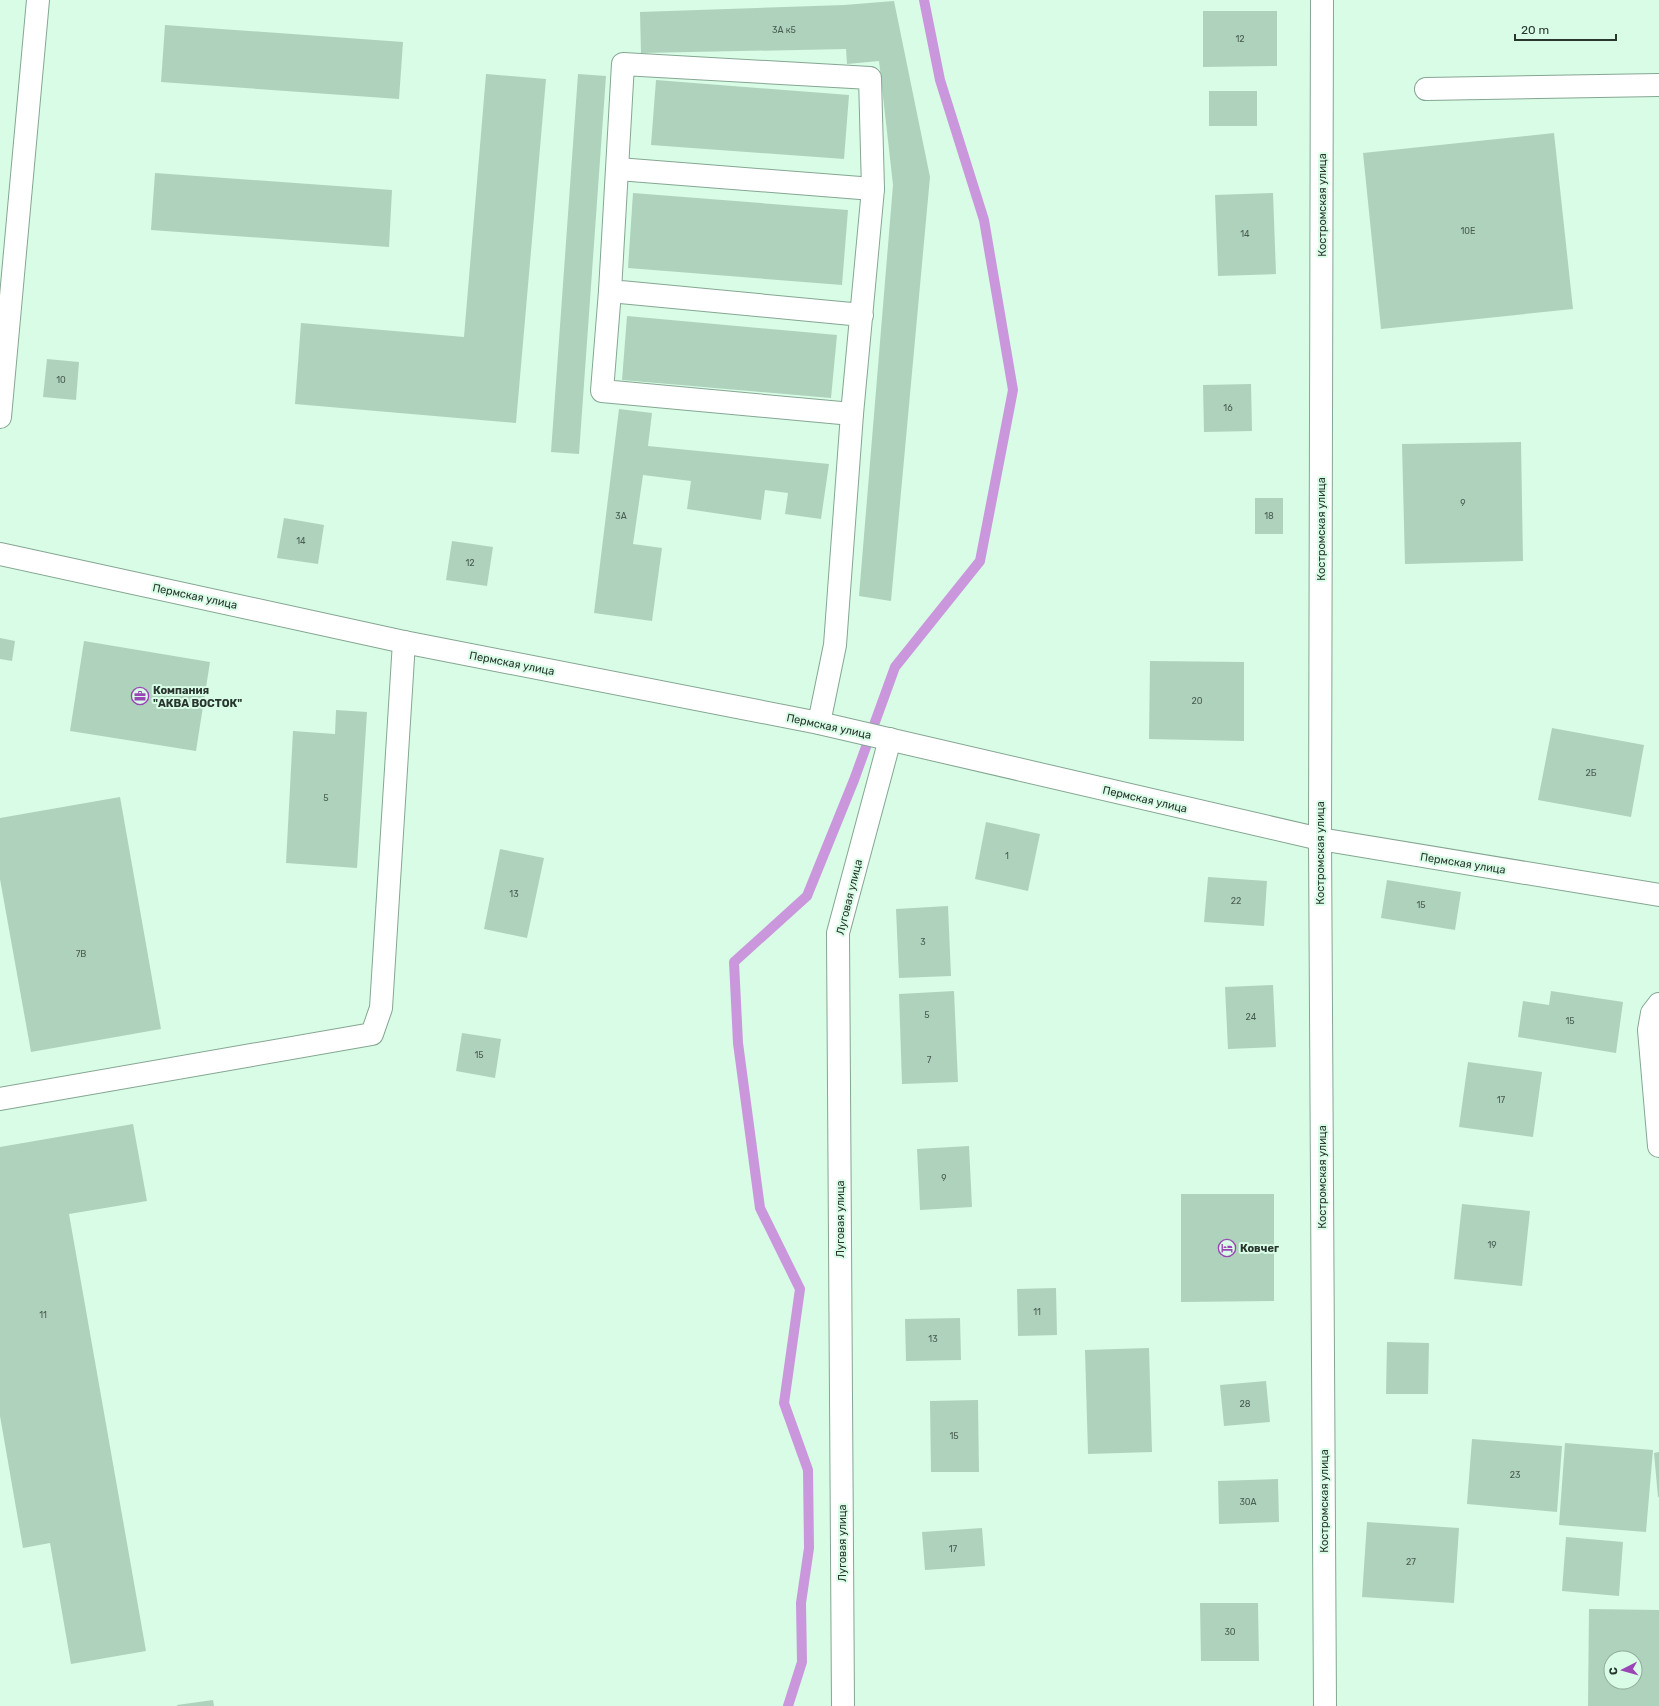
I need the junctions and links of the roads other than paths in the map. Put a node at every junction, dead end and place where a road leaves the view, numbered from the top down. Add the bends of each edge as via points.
1 (38, 0) edge
2 (1322, 0) edge
3 (1659, 84) edge
4 (1426, 89) dead end
5 (618, 169) junction
6 (873, 190) junction
7 (610, 291) junction
8 (862, 315) junction
9 (852, 414) junction
10 (0, 416) edge
11 (0, 554) edge
12 (404, 642) junction
13 (819, 723) junction
14 (890, 739) junction
15 (1320, 839) junction
16 (1659, 895) edge
17 (1659, 1004) edge
18 (0, 1098) edge
19 (1659, 1146) edge
20 (843, 1706) edge
21 (1325, 1706) edge

1 - 10 street
2 - 15 street, Костромская улица
3 - 4 street
5 - 6 street
5 - 6 street via 623,64 870,78
5 - 7 street
6 - 8 street
7 - 8 street
7 - 9 street via 602,391
8 - 9 street
9 - 13 street via 836,645
11 - 12 street, Пермская улица
12 - 13 street, Пермская улица
12 - 18 street via 381,1008 372,1034
13 - 14 street, Пермская улица
14 - 15 street, Пермская улица
14 - 20 street, Луговая улица via 838,933
15 - 16 street, Пермская улица
15 - 21 street, Костромская улица
17 - 19 street via 1652,1013 1649,1030

